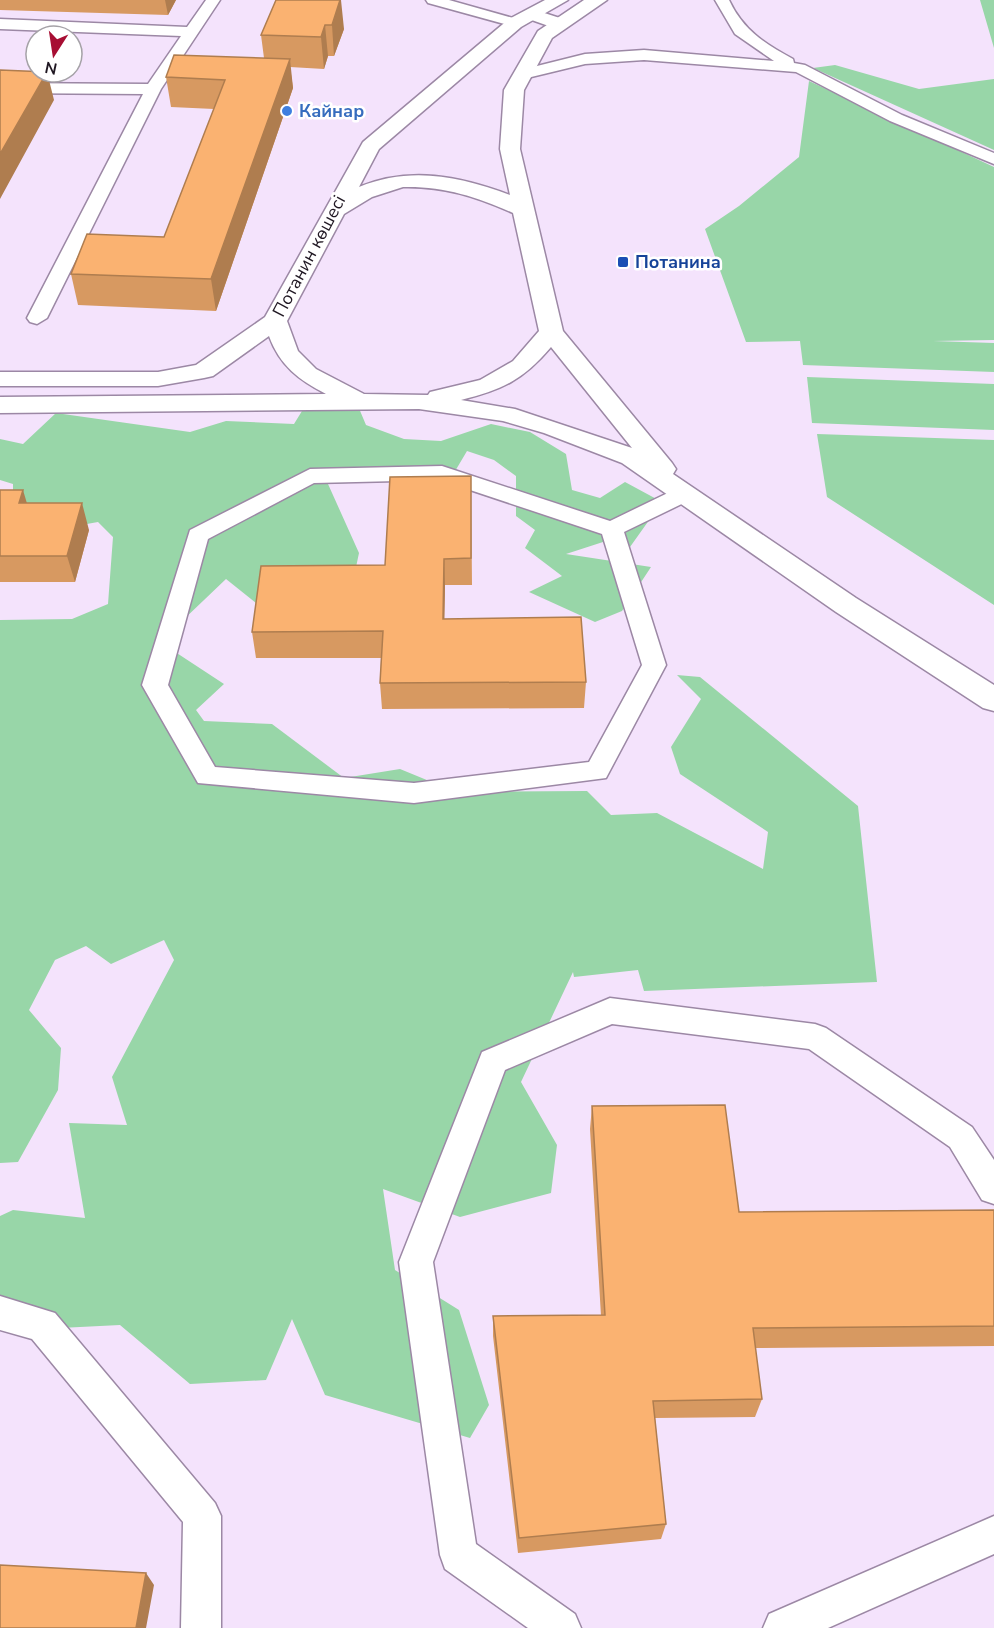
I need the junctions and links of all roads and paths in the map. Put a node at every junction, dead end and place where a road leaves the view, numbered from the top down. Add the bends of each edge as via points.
1 (213, 0) edge
2 (433, 0) edge
3 (559, 0) edge
4 (598, 0) edge
5 (722, 0) edge
6 (524, 19) junction
7 (0, 24) edge
8 (560, 24) junction
9 (189, 32) junction
10 (799, 68) junction
11 (524, 74) junction
12 (0, 88) edge
13 (153, 89) junction
14 (994, 159) edge
15 (522, 209) junction
16 (333, 212) junction
17 (37, 318) dead end
18 (275, 321) junction
19 (550, 332) junction
20 (0, 380) edge
21 (358, 401) junction
22 (419, 402) junction
23 (0, 405) edge
24 (684, 494) junction
25 (612, 529) junction
26 (994, 700) edge
27 (994, 1190) edge
28 (0, 1313) edge
29 (994, 1535) edge
30 (201, 1628) edge
31 (561, 1628) edge
32 (783, 1628) edge

1 - 9 lane
2 - 6 lane
3 - 6 main road, Потанин көшесі
4 - 8 main road
5 - 10 lane via 740,32
6 - 8 main road
6 - 16 main road, Потанин көшесі via 370,146
7 - 9 lane
8 - 11 main road via 545,35
9 - 13 lane
10 - 11 lane via 644,55 585,60
10 - 14 lane via 896,117
11 - 15 main road via 514,90 510,149
12 - 13 lane
13 - 17 lane
15 - 16 main road via 464,185 402,182 366,191
15 - 19 main road
16 - 18 main road, Потанин көшесі
18 - 20 main road, Потанин көшесі via 204,371 158,379
18 - 21 main road via 286,353 307,374
19 - 22 main road via 522,366 488,386
19 - 24 main road
21 - 22 main road
21 - 23 main road
22 - 24 main road via 506,414 554,428 631,457
24 - 25 lane
24 - 26 main road
25 - 25 lane via 442,473 310,476 198,535 155,685 207,776 414,793 597,771 654,665
27 - 31 lane via 961,1137 815,1036 610,1011 493,1061 416,1262 459,1555
28 - 30 lane via 43,1325 202,1516
29 - 32 lane

